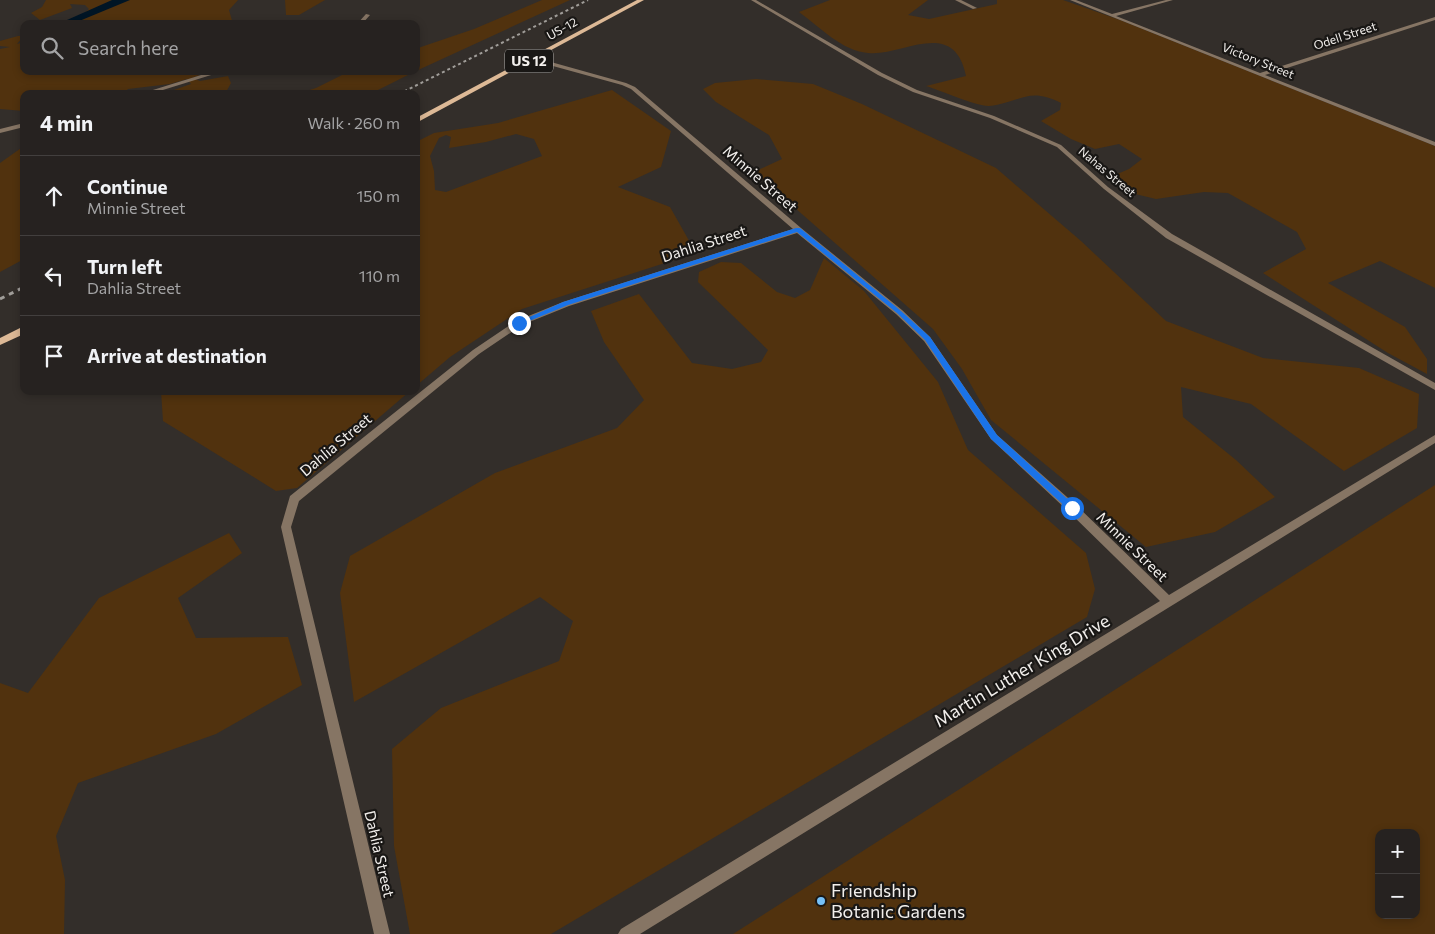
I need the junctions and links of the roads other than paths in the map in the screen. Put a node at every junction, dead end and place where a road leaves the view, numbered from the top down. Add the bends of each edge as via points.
1 (641, 0) edge
2 (753, 0) edge
3 (957, 0) edge
4 (1072, 0) edge
5 (1171, 0) edge
6 (975, 8) dead end
7 (368, 15) dead end
8 (1114, 15) junction
9 (1435, 18) edge
10 (363, 20) edge
11 (533, 59) junction
12 (1261, 74) junction
13 (207, 75) edge
14 (157, 90) edge
15 (420, 119) edge
16 (20, 126) edge
17 (0, 131) edge
18 (1435, 144) edge
19 (798, 230) junction
20 (20, 331) edge
21 (0, 342) edge
22 (1435, 386) edge
23 (1435, 438) edge
24 (1168, 602) junction
25 (382, 934) edge
26 (626, 934) edge

1 - 11 main road, US-12 / US 12
2 - 22 street, Nahas Street via 915,91 992,117 1059,146 1106,188 1169,236
3 - 6 street
4 - 8 street, Victory Street
5 - 8 street
7 - 10 street
8 - 12 street, Victory Street
9 - 12 street, Odell Street
11 - 15 main road, US-12 / US 12
11 - 19 street, Minnie Street via 633,88
12 - 18 street, Victory Street
13 - 14 street
16 - 17 street
19 - 24 street, Minnie Street via 899,312 927,339 994,437
19 - 25 street, Dahlia Street via 566,304 519,323 476,352 294,499 286,527
20 - 21 main road
23 - 24 street, Martin Luther King Drive
24 - 26 street, Martin Luther King Drive

